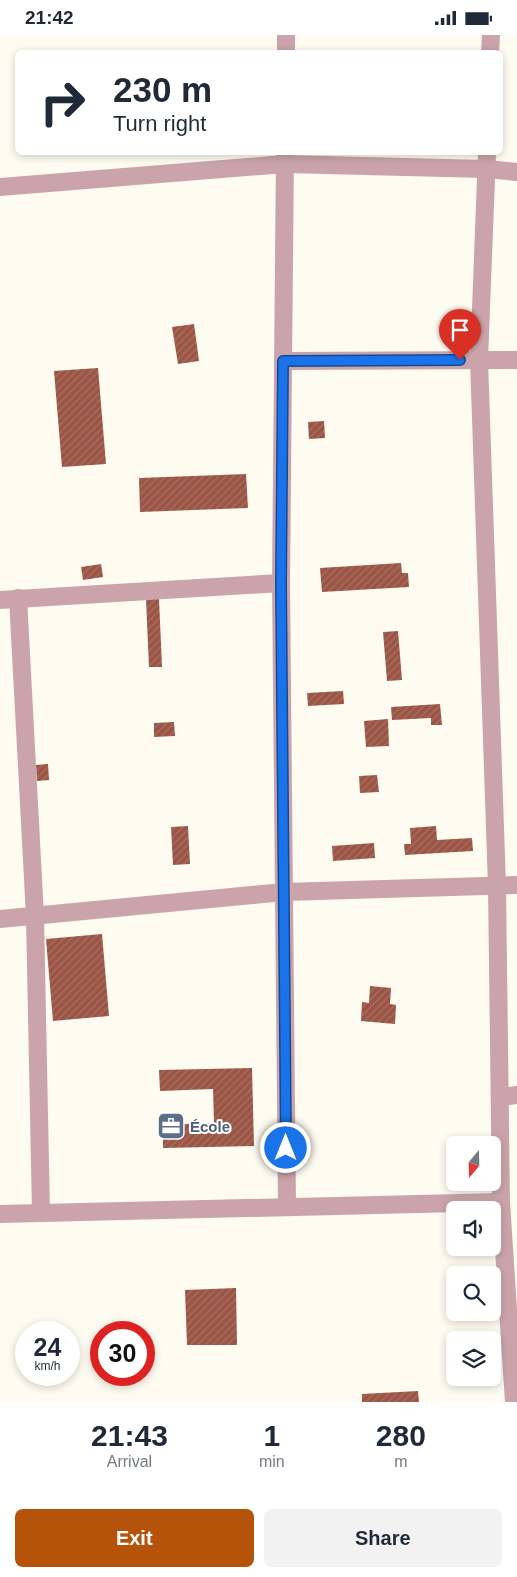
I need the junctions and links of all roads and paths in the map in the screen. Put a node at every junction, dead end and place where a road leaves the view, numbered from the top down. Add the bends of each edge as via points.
1 (286, 35) edge
2 (491, 35) edge
3 (286, 50) edge
4 (490, 50) edge
5 (285, 158) edge
6 (487, 161) edge
7 (517, 172) edge
8 (0, 187) edge
9 (479, 360) junction
10 (517, 360) edge
11 (283, 361) junction
12 (281, 583) junction
13 (0, 599) edge
14 (18, 599) junction
15 (517, 885) edge
16 (497, 886) junction
17 (284, 892) junction
18 (35, 916) junction
19 (0, 919) edge
20 (509, 1096) edge
21 (501, 1202) joint
22 (446, 1203) edge
23 (287, 1207) junction
24 (41, 1213) junction
25 (0, 1214) edge
26 (514, 1402) edge

1 - 3 street
2 - 4 street
5 - 6 street
5 - 8 street
5 - 11 street
6 - 7 street
6 - 9 street
9 - 10 street
9 - 11 street
9 - 16 street
11 - 12 street
12 - 14 street
12 - 17 street
13 - 14 street
14 - 18 street
15 - 16 street
16 - 17 street
16 - 20 street
17 - 18 street
17 - 23 street
18 - 19 street
18 - 24 street
20 - 21 street
21 - 26 street
22 - 23 street
23 - 24 street
24 - 25 street

